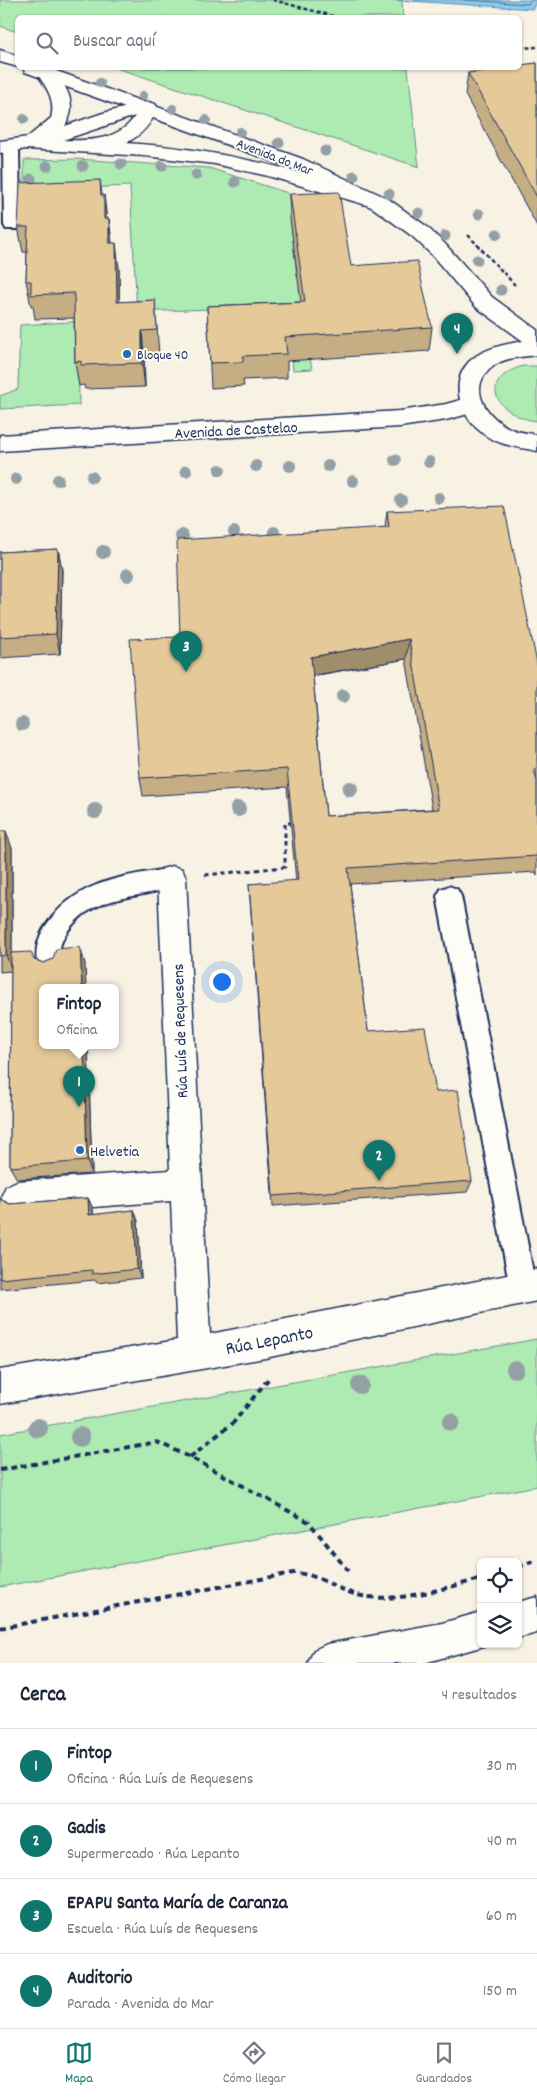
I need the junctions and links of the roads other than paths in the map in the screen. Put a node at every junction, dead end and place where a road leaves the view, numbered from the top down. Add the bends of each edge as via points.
1 (0, 56) edge
2 (15, 61) edge
3 (39, 70) edge
4 (148, 108) junction
5 (13, 146) edge
6 (89, 147) junction
7 (380, 203) junction
8 (12, 225) dead end
9 (484, 302) junction
10 (537, 340) edge
11 (537, 347) edge
12 (484, 360) junction
13 (471, 404) junction
14 (527, 441) edge
15 (0, 443) edge
16 (537, 464) edge
17 (172, 878) joint
18 (449, 896) dead end
19 (49, 967) edge
20 (186, 1184) junction
21 (17, 1197) dead end
22 (530, 1287) edge
23 (194, 1353) junction
24 (0, 1388) edge
25 (537, 1615) edge
26 (522, 1619) edge
27 (477, 1631) edge
28 (327, 1663) edge

1 - 2 main road
3 - 4 main road, Avenida do Mar
3 - 5 main road via 57,86 63,100 63,114 56,127
4 - 5 main road via 113,114 71,132
4 - 6 main road via 142,123 130,134
4 - 7 main road, Avenida do Mar via 296,163
5 - 6 main road
5 - 8 lane
6 - 7 main road via 156,150 214,158 265,168
7 - 9 main road, Avenida do Mar via 438,249
9 - 10 main road, Avenida do Mar
9 - 12 main road via 490,336
11 - 12 main road via 518,347
12 - 13 main road via 469,381
13 - 14 main road via 488,426
13 - 15 main road, Avenida de Castelao via 400,420
14 - 16 main road
17 - 19 lane via 112,889 85,900 63,920 48,940
17 - 20 main road, Rúa Luís de Requesens
18 - 22 lane
20 - 21 main road
20 - 23 main road, Rúa Luís de Requesens
22 - 23 main road, Rúa Lepanto
23 - 24 main road, Rúa Lepanto
25 - 26 main road
27 - 28 main road

